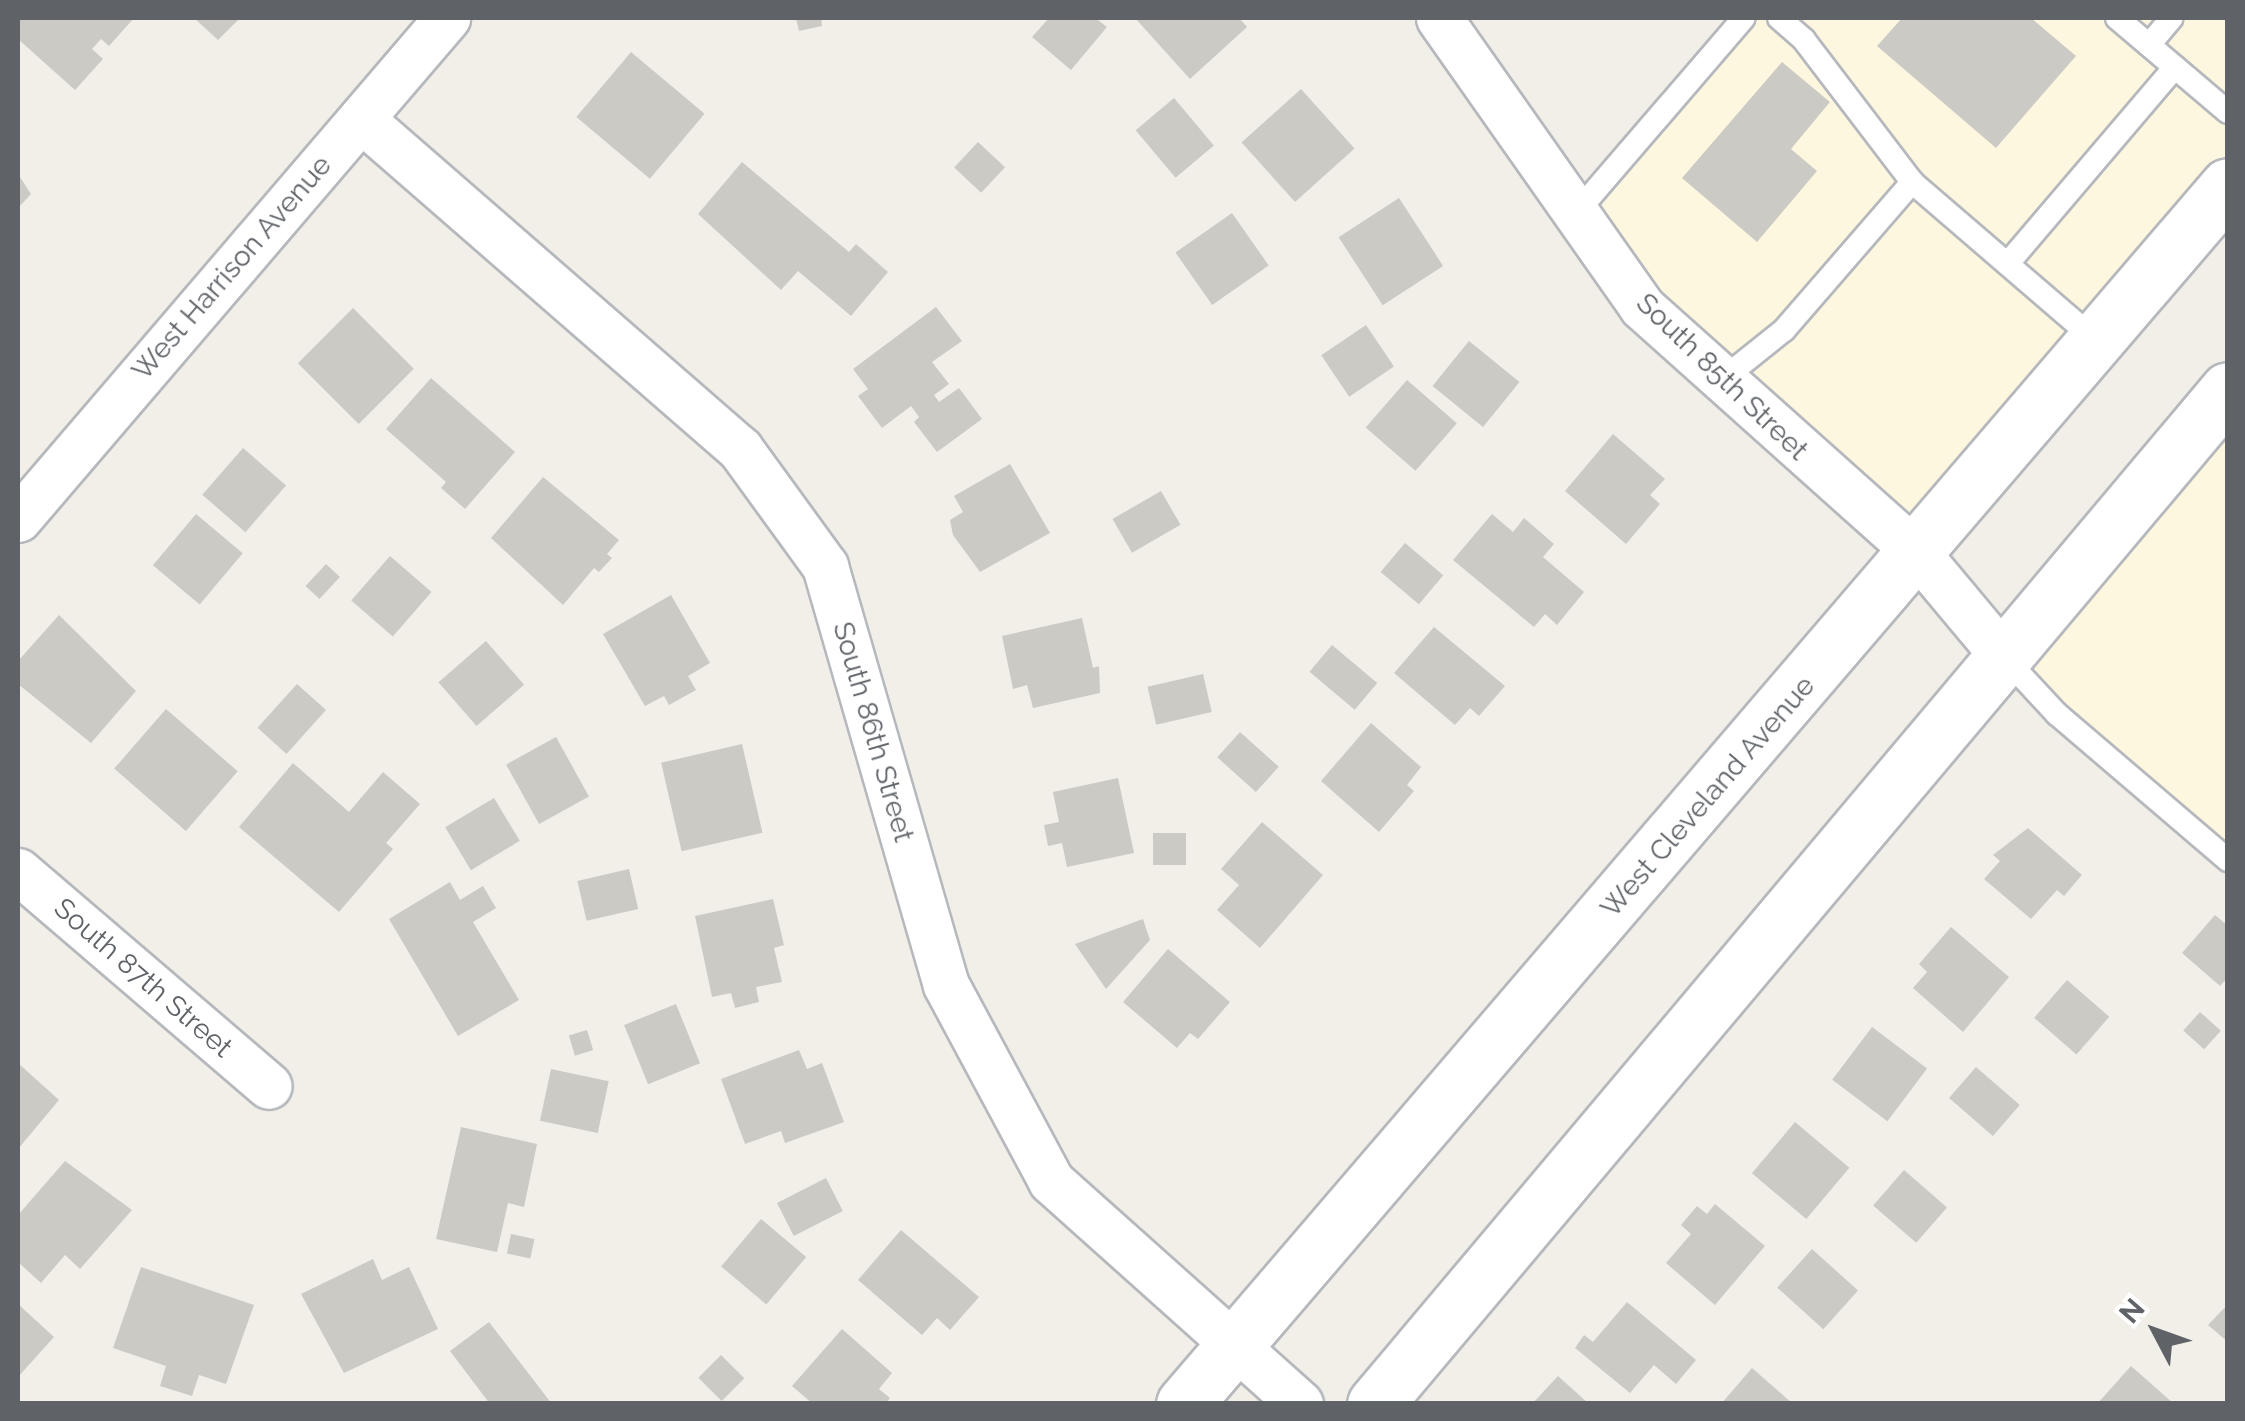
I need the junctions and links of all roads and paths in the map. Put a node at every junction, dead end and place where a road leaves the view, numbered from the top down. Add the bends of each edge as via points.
1 (446, 18) edge
2 (1440, 18) edge
3 (1744, 18) edge
4 (1779, 18) edge
5 (2117, 18) edge
6 (2172, 18) edge
7 (2149, 44) junction
8 (2175, 67) junction
9 (2228, 112) edge
10 (360, 119) junction
11 (1912, 182) junction
12 (2228, 186) edge
13 (1576, 213) junction
14 (2009, 262) junction
15 (2096, 341) junction
16 (1719, 382) junction
17 (2228, 390) edge
18 (18, 519) edge
19 (1918, 554) junction
20 (2004, 656) junction
21 (2228, 860) edge
22 (18, 871) edge
23 (269, 1086) dead end
24 (1234, 1348) junction
25 (1184, 1404) edge
26 (1300, 1404) edge
27 (1375, 1404) edge

1 - 10 street, West Harrison Avenue
2 - 13 street, South 85th Street
3 - 13 lane
4 - 11 lane via 1804,40
5 - 7 lane
6 - 7 lane
7 - 8 lane
8 - 9 lane
8 - 14 lane
10 - 18 street, West Harrison Avenue
10 - 24 street, South 86th Street via 740,449 824,566 946,985 1052,1182
11 - 14 lane
11 - 16 lane via 1784,330
12 - 15 street, West Cleveland Avenue
13 - 16 street, South 85th Street via 1642,307
14 - 15 lane
15 - 19 street, West Cleveland Avenue
16 - 19 street, South 85th Street
17 - 20 street
19 - 20 street, South 85th Street
19 - 24 street, West Cleveland Avenue
20 - 21 lane via 2058,714
20 - 27 street
22 - 23 street, South 87th Street
24 - 25 street, West Cleveland Avenue
24 - 26 street, South 86th Street

